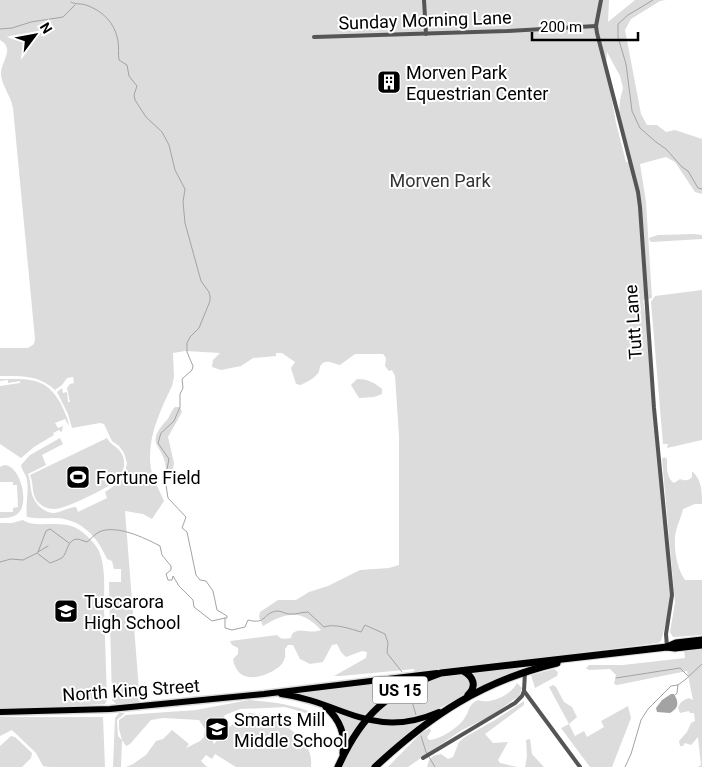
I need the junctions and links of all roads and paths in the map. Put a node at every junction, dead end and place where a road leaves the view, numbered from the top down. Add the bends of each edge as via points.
1 (424, 0) edge
2 (601, 0) edge
3 (596, 26) junction
4 (426, 34) junction
5 (314, 38) dead end
6 (702, 640) edge
7 (702, 645) edge
8 (667, 647) junction
9 (581, 657) junction
10 (520, 664) junction
11 (462, 670) junction
12 (525, 672) junction
13 (442, 673) junction
14 (524, 691) junction
15 (264, 694) junction
16 (464, 699) junction
17 (326, 707) junction
18 (443, 711) junction
19 (0, 712) edge
20 (366, 720) junction
21 (426, 756) dead end
22 (342, 760) junction
23 (338, 767) edge
24 (375, 767) edge
25 (580, 767) edge

1 - 4 street
2 - 3 street, Tutt Lane
3 - 4 street, Sunday Morning Lane
3 - 8 street, Tutt Lane via 638,192 672,595
4 - 5 street, Sunday Morning Lane
6 - 8 highway, US 15
7 - 8 highway, US 15
8 - 9 highway, US 15
9 - 10 highway, US 15
9 - 12 highway, US 15
10 - 11 highway, US 15
10 - 12 highway
11 - 13 highway, US 15
11 - 16 highway via 471,676 474,684
12 - 14 street
12 - 16 highway, US 15
13 - 15 main road, North King Street
13 - 20 highway, US 15 via 397,692
14 - 21 street via 516,703
14 - 25 street
15 - 17 main road, North King Street via 292,696
15 - 19 main road, North King Street via 110,709
16 - 18 highway, US 15
17 - 20 main road, North King Street
17 - 22 highway via 342,729
18 - 20 main road, North King Street via 406,723
18 - 24 highway, US 15
20 - 22 highway, US 15
22 - 23 highway, US 15

